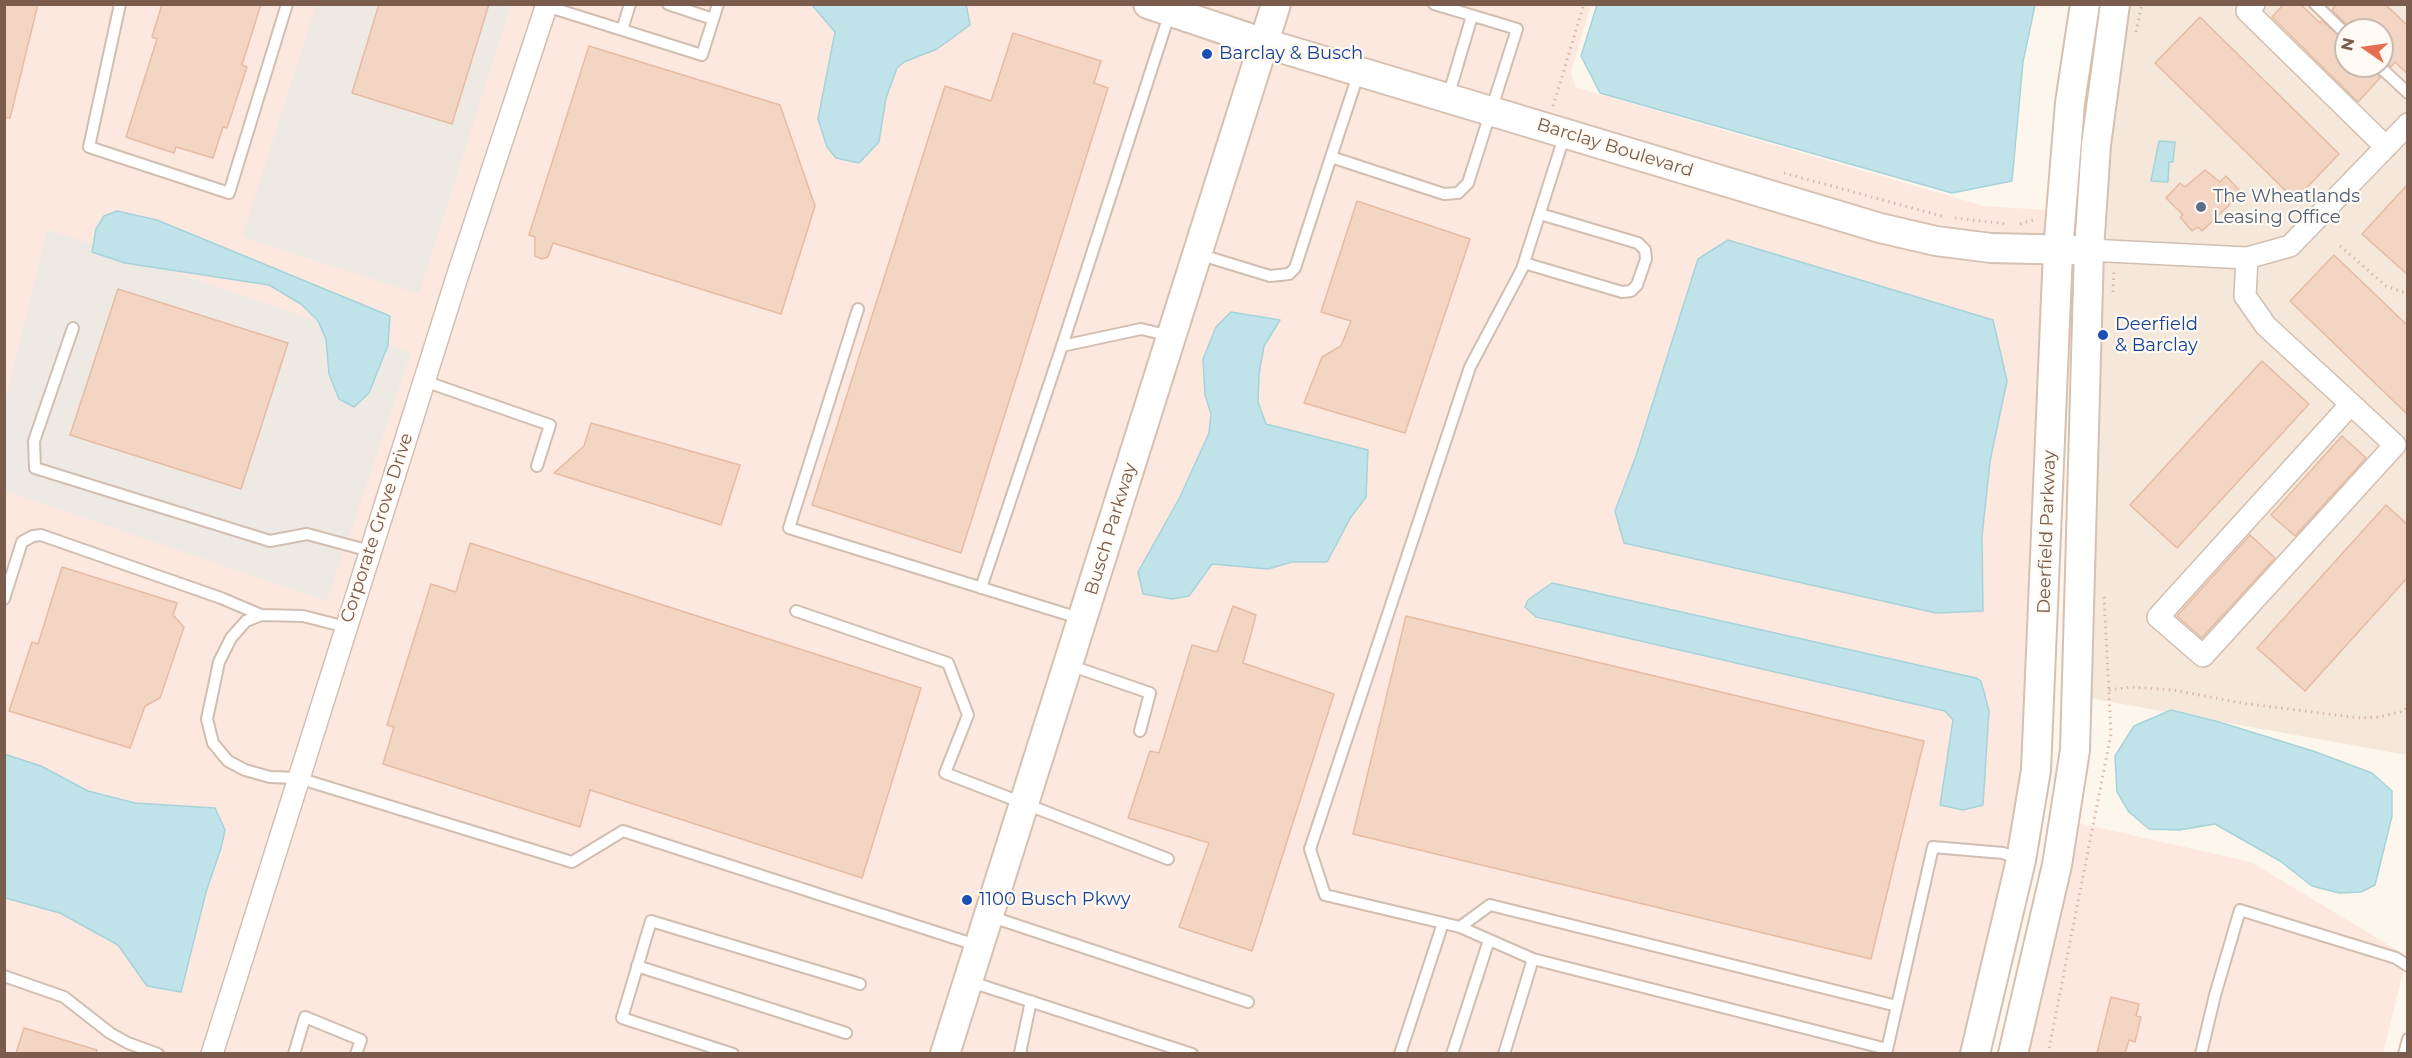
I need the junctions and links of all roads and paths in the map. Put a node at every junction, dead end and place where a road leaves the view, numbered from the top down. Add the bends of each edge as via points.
1 (120, 4) edge
2 (287, 4) edge
3 (630, 4) edge
4 (668, 4) edge
5 (718, 4) edge
6 (1276, 4) edge
7 (1434, 4) edge
8 (1584, 4) edge
9 (2085, 4) edge
10 (2115, 4) edge
11 (2254, 4) edge
12 (2315, 4) edge
13 (547, 5) edge
14 (1164, 7) edge
15 (1472, 16) junction
16 (713, 19) junction
17 (2334, 22) edge
18 (622, 30) junction
19 (1264, 43) junction
20 (1359, 71) junction
21 (2392, 78) edge
22 (2408, 93) edge
23 (1448, 98) junction
24 (1491, 111) junction
25 (1556, 119) junction
26 (2408, 124) edge
27 (2386, 147) junction
28 (1331, 157) junction
29 (1774, 170) dead end
30 (1540, 214) junction
31 (2033, 220) dead end
32 (2340, 246) dead end
33 (2089, 250) junction
34 (2058, 251) junction
35 (1198, 254) junction
36 (2247, 258) junction
37 (1524, 263) junction
38 (2408, 294) edge
39 (858, 309) dead end
40 (73, 328) dead end
41 (1172, 336) junction
42 (1062, 346) junction
43 (424, 381) junction
44 (2351, 405) junction
45 (537, 466) dead end
46 (370, 551) junction
47 (981, 588) junction
48 (4, 599) edge
49 (796, 611) dead end
50 (261, 615) junction
51 (1083, 619) junction
52 (346, 627) junction
53 (1068, 665) junction
54 (2109, 690) dead end
55 (2408, 707) edge
56 (1140, 731) dead end
57 (298, 778) junction
58 (1025, 802) junction
59 (1168, 859) dead end
60 (2021, 860) junction
61 (989, 915) junction
62 (1443, 923) junction
63 (1460, 927) junction
64 (1489, 940) junction
65 (979, 946) junction
66 (1533, 959) junction
67 (637, 966) junction
68 (2408, 966) edge
69 (4, 976) edge
70 (968, 981) junction
71 (860, 984) dead end
72 (1031, 1001) junction
73 (1248, 1002) dead end
74 (1897, 1006) junction
75 (846, 1033) dead end
76 (2408, 1040) edge
77 (1887, 1051) edge
78 (158, 1053) edge
79 (212, 1053) edge
80 (294, 1053) edge
81 (356, 1053) edge
82 (733, 1053) edge
83 (945, 1053) edge
84 (1022, 1053) edge
85 (1192, 1053) edge
86 (1400, 1053) edge
87 (1452, 1053) edge
88 (1504, 1053) edge
89 (1975, 1053) edge
90 (2013, 1053) edge
91 (2201, 1053) edge
92 (2404, 1053) edge

1 - 2 lane via 89,147 229,193
3 - 18 lane
4 - 16 lane
5 - 16 lane
6 - 19 main road, Busch Parkway
7 - 15 lane
8 - 25 path
9 - 34 main road, Deerfield Parkway via 2070,103
10 - 33 main road, Deerfield Parkway via 2096,145
11 - 27 street via 2247,11
12 - 17 lane
13 - 18 lane
13 - 43 street, Corporate Grove Drive
14 - 19 main road, Barclay Boulevard
14 - 42 lane
15 - 23 lane
15 - 24 lane via 1517,29
16 - 18 lane via 702,55
19 - 20 main road, Barclay Boulevard
19 - 35 main road, Busch Parkway
20 - 23 main road, Barclay Boulevard
20 - 28 lane
21 - 22 lane
23 - 24 main road, Barclay Boulevard
24 - 25 main road, Barclay Boulevard
24 - 28 lane via 1468,183 1458,193 1444,194
25 - 30 lane
25 - 34 main road, Barclay Boulevard via 1891,230 1991,248
26 - 27 street
27 - 36 street via 2290,246
28 - 35 lane via 1295,268 1289,274 1270,276
29 - 31 path via 1944,217 2019,225
30 - 37 lane
30 - 37 lane via 1638,243 1645,250 1646,259 1637,285 1632,291 1622,292
32 - 38 path via 2386,286
33 - 34 main road, Barclay Boulevard
33 - 36 street
33 - 90 main road, Deerfield Parkway via 2075,750 2057,865
34 - 60 main road, Deerfield Parkway via 2036,770
35 - 41 main road, Busch Parkway
36 - 44 street via 2245,296 2266,326
37 - 62 lane via 1470,367 1310,849 1325,895
39 - 47 lane via 789,528
40 - 46 lane via 34,441 35,468 270,541 308,534
41 - 42 lane via 1142,329
41 - 51 main road, Busch Parkway
42 - 47 lane
43 - 45 lane via 550,425
43 - 46 street, Corporate Grove Drive
44 - 44 street via 2396,445 2203,656 2158,617
46 - 52 street, Corporate Grove Drive
47 - 51 lane
48 - 50 lane via 22,542 41,535
49 - 58 lane via 948,663 968,715 945,773
50 - 52 lane via 303,616
50 - 57 lane via 246,621 231,638 219,662 207,719 213,743 228,761 270,777
51 - 53 main road, Busch Parkway
52 - 57 street, Corporate Grove Drive
53 - 56 lane via 1150,693
53 - 58 main road, Busch Parkway
54 - 55 path via 2174,690 2360,718 2379,717
57 - 65 lane via 572,862 623,831
57 - 79 street, Corporate Grove Drive
58 - 59 lane
58 - 61 main road, Busch Parkway
60 - 74 lane via 2003,853 1933,847
60 - 89 main road, Deerfield Parkway
61 - 65 main road, Busch Parkway
61 - 73 lane
62 - 63 lane
62 - 86 lane
63 - 64 lane
63 - 74 lane via 1490,906
64 - 66 lane
64 - 87 lane
65 - 70 main road, Busch Parkway
66 - 77 lane
66 - 88 lane
67 - 71 lane via 651,921
67 - 75 lane
67 - 82 lane via 622,1018
68 - 91 lane via 2396,958 2240,910
69 - 78 lane via 64,997 128,1043
70 - 72 lane
70 - 83 main road, Busch Parkway
72 - 84 lane
72 - 85 lane
74 - 77 lane
76 - 92 lane
80 - 81 lane via 305,1017 361,1040

